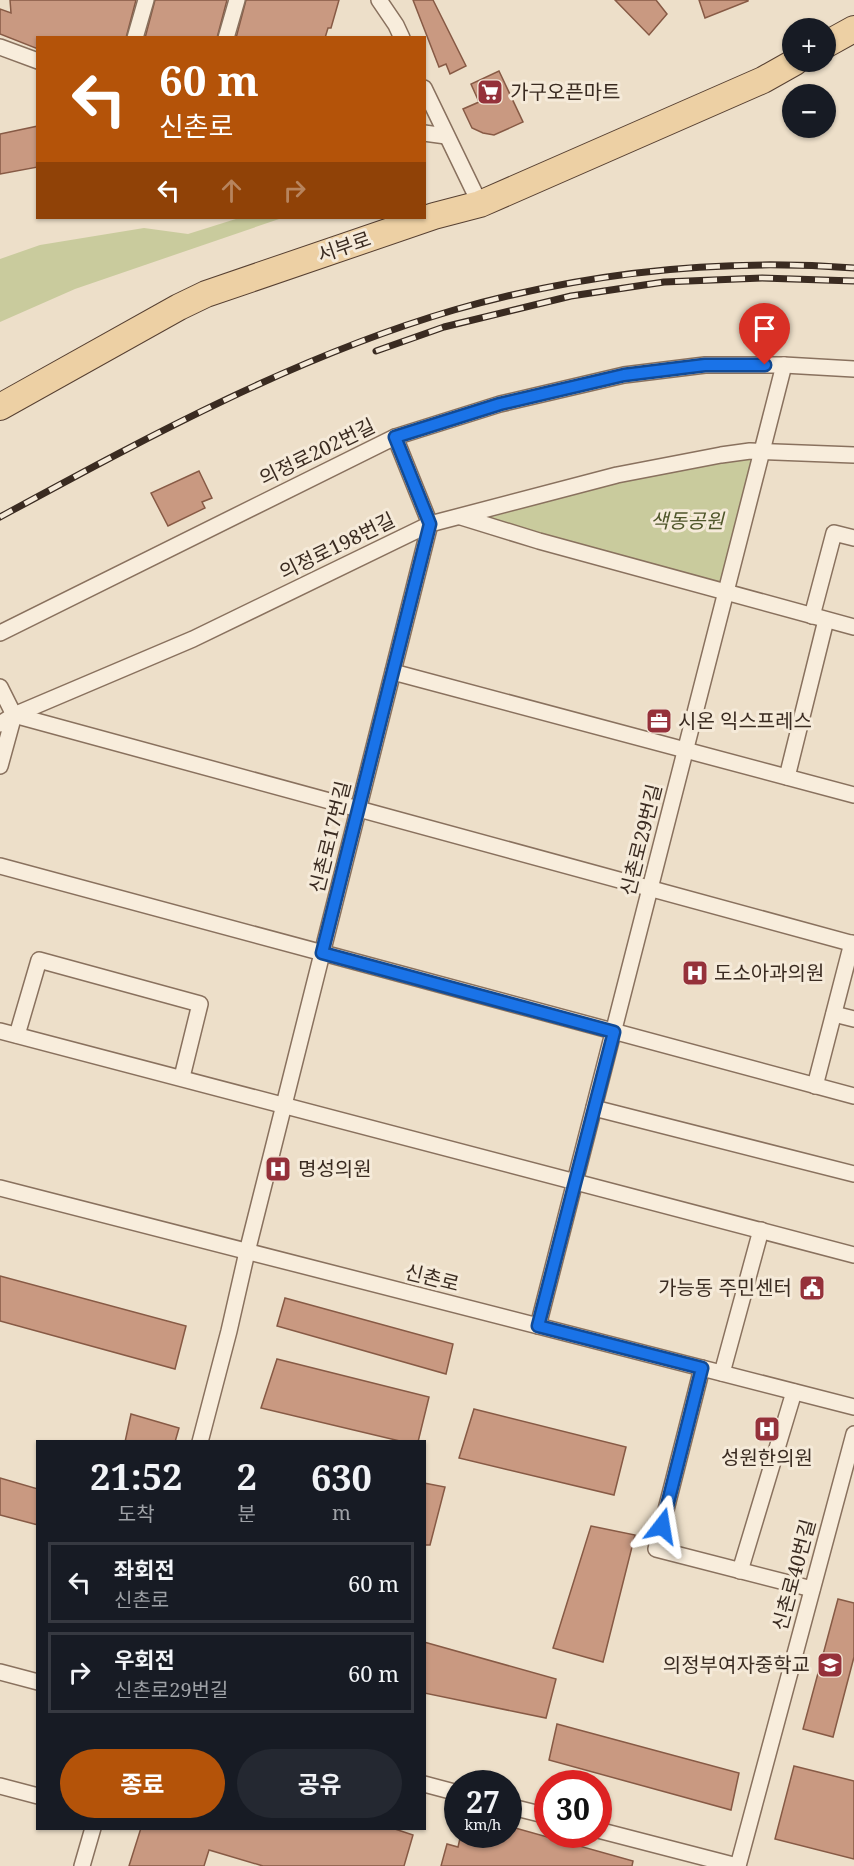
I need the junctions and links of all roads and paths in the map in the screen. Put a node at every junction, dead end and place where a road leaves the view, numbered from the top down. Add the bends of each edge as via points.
1 (146, 0) edge
2 (237, 0) edge
3 (378, 0) edge
4 (854, 29) edge
5 (136, 36) edge
6 (227, 36) edge
7 (401, 36) edge
8 (836, 39) edge
9 (0, 47) edge
10 (36, 60) edge
11 (782, 69) edge
12 (426, 92) edge
13 (426, 133) edge
14 (446, 136) junction
15 (480, 204) junction
16 (425, 219) edge
17 (426, 219) edge
18 (784, 365) junction
19 (854, 369) edge
20 (0, 407) edge
21 (395, 437) junction
22 (762, 451) junction
23 (854, 455) edge
24 (461, 517) junction
25 (430, 524) junction
26 (854, 538) edge
27 (726, 592) junction
28 (819, 618) junction
29 (854, 627) edge
30 (0, 633) edge
31 (393, 672) junction
32 (0, 687) edge
33 (14, 715) junction
34 (0, 724) edge
35 (686, 749) junction
36 (0, 766) edge
37 (787, 777) junction
38 (854, 795) edge
39 (358, 808) junction
40 (0, 866) edge
41 (650, 888) junction
42 (853, 943) edge
43 (322, 953) junction
44 (834, 1014) junction
45 (854, 1019) edge
46 (0, 1030) edge
47 (614, 1032) junction
48 (17, 1035) junction
49 (182, 1077) junction
50 (815, 1086) junction
51 (854, 1096) edge
52 (284, 1105) junction
53 (594, 1108) junction
54 (854, 1174) edge
55 (575, 1181) junction
56 (0, 1188) edge
57 (761, 1230) junction
58 (247, 1252) junction
59 (854, 1255) edge
60 (538, 1326) junction
61 (702, 1368) junction
62 (722, 1373) junction
63 (794, 1392) junction
64 (854, 1407) edge
65 (854, 1434) edge
66 (201, 1440) edge
67 (740, 1571) junction
68 (812, 1589) junction
69 (0, 1672) edge
70 (36, 1681) edge
71 (426, 1784) edge
72 (0, 1786) edge
73 (444, 1789) edge
74 (36, 1795) edge
75 (92, 1830) edge
76 (612, 1834) edge
77 (82, 1866) edge
78 (737, 1866) edge

1 - 5 street
2 - 6 street
3 - 7 street
4 - 8 main road
9 - 10 street
11 - 15 main road, 서부로
12 - 14 street
13 - 14 street
14 - 15 street
15 - 17 main road, 서부로
16 - 20 main road, 서부로 via 206,294
18 - 19 street, 의정로202번길
18 - 21 street, 의정로202번길 via 705,365 624,375 500,404
18 - 22 street, 신촌로29번길
21 - 25 street
21 - 30 street, 의정로202번길
22 - 23 street, 의정로198번길
22 - 24 street, 의정로198번길 via 617,475
22 - 27 street, 신촌로29번길
24 - 25 street, 의정로198번길
24 - 27 street
25 - 31 street, 신촌로17번길
25 - 33 street, 의정로198번길 via 193,639
26 - 28 street via 834,533
27 - 28 street
27 - 35 street, 신촌로29번길
28 - 29 street
28 - 37 street
31 - 35 street
31 - 39 street, 신촌로17번길
32 - 33 street
33 - 34 street, 의정로198번길
33 - 36 street
33 - 39 street
35 - 37 street
35 - 41 street, 신촌로29번길
37 - 38 street
39 - 41 street
39 - 43 street, 신촌로17번길
40 - 43 street
41 - 42 street
41 - 47 street, 신촌로29번길
42 - 44 street
43 - 47 street
43 - 52 street, 신촌로17번길
44 - 45 street
44 - 50 street
46 - 48 street
47 - 50 street
47 - 53 street, 신촌로29번길
48 - 49 street
48 - 49 street via 39,960 200,1004
49 - 52 street
50 - 51 street
52 - 55 street
52 - 58 street, 신촌로17번길
53 - 54 street
53 - 55 street, 신촌로29번길
55 - 57 street
55 - 60 street, 신촌로29번길
56 - 58 street, 신촌로
57 - 59 street
57 - 62 street
58 - 60 street, 신촌로
58 - 66 street, 신촌로17번길
60 - 61 street, 신촌로
61 - 62 street, 신촌로
61 - 67 street via 656,1549
62 - 63 street, 신촌로
63 - 64 street, 신촌로
63 - 67 street
65 - 68 street, 신촌로40번길
67 - 68 street
68 - 78 street, 신촌로40번길
69 - 70 street
71 - 73 street
72 - 74 street
75 - 77 street
76 - 78 street

